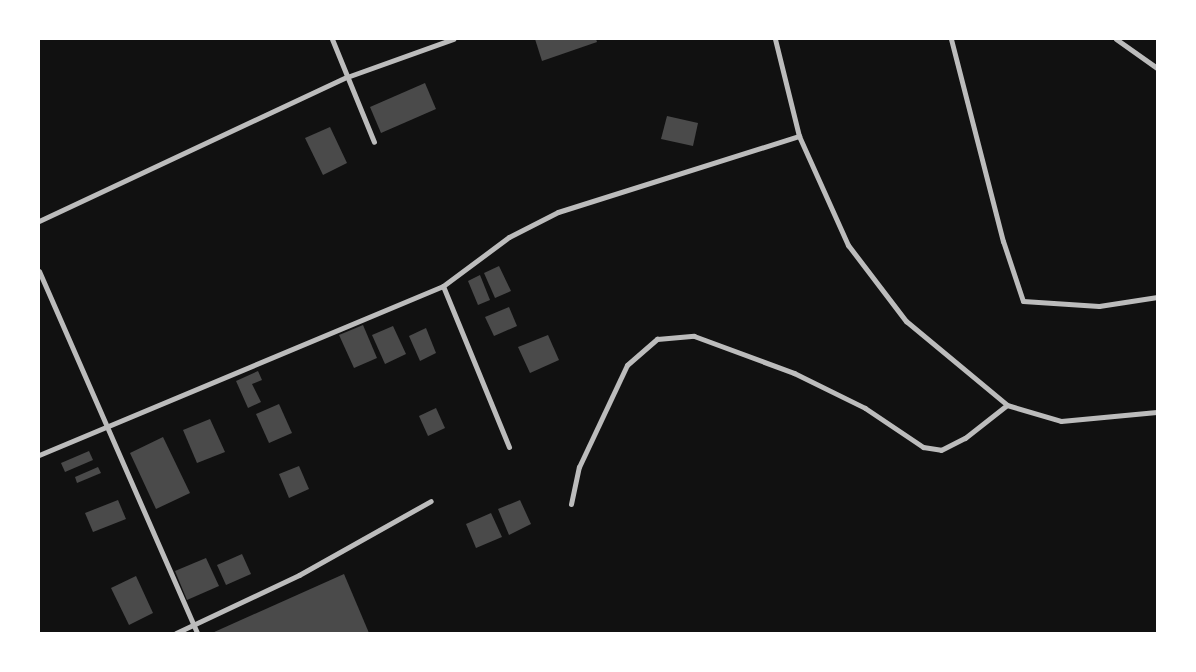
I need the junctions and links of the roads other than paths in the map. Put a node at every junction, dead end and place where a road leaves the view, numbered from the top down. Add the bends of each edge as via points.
1 (332, 39) edge
2 (454, 39) edge
3 (775, 39) edge
4 (951, 39) edge
5 (1116, 39) edge
6 (1157, 68) edge
7 (347, 77) junction
8 (799, 136) junction
9 (374, 142) dead end
10 (39, 221) edge
11 (39, 271) edge
12 (443, 286) junction
13 (1157, 297) edge
14 (1007, 405) junction
15 (1157, 412) edge
16 (106, 426) junction
17 (508, 447) dead end
18 (39, 455) edge
19 (432, 502) dead end
20 (571, 504) dead end
21 (194, 626) junction
22 (176, 633) edge
23 (197, 633) edge

1 - 7 street
2 - 7 street
3 - 8 street
4 - 13 street via 1003,241 1023,302 1099,306
5 - 6 street
7 - 9 street
7 - 10 street
8 - 12 street via 558,212 509,237
8 - 14 street via 848,245 906,321
11 - 16 street
12 - 16 street
12 - 17 street
14 - 15 street via 1061,421
14 - 20 street via 966,438 941,450 923,447 865,408 794,373 694,336 658,340 627,365 579,467
16 - 18 street
16 - 21 street
19 - 21 street via 299,575
21 - 22 street
21 - 23 street

